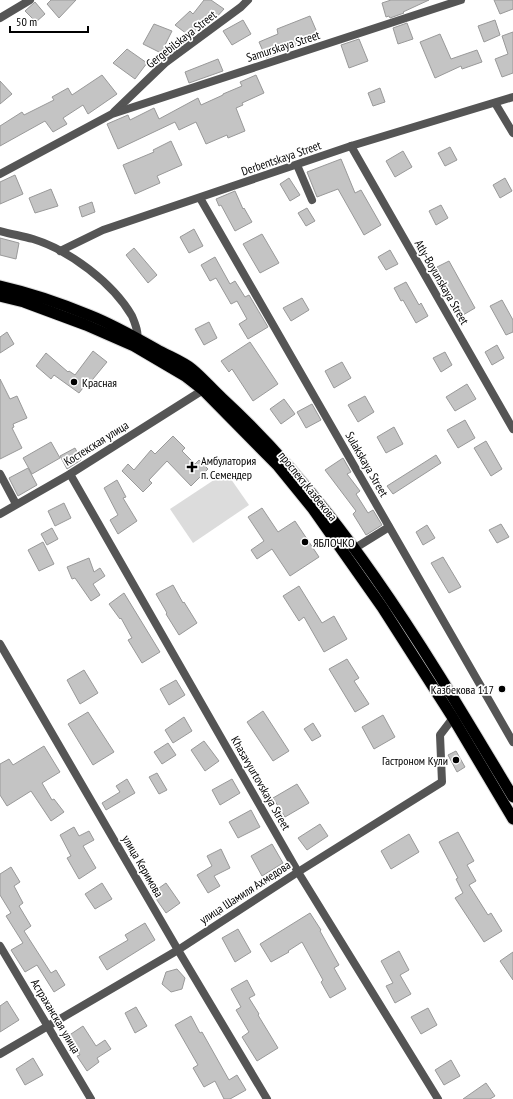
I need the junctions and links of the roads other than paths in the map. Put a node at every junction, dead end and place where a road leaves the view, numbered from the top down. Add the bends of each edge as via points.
1 (30, 0) edge
2 (248, 0) edge
3 (461, 0) edge
4 (0, 18) edge
5 (513, 97) edge
6 (495, 103) junction
7 (112, 114) junction
8 (513, 133) edge
9 (351, 146) junction
10 (297, 165) junction
11 (0, 174) edge
12 (200, 198) junction
13 (312, 200) dead end
14 (0, 231) edge
15 (60, 251) junction
16 (0, 286) edge
17 (0, 296) edge
18 (136, 343) junction
19 (203, 390) junction
20 (513, 429) edge
21 (0, 474) edge
22 (70, 474) junction
23 (16, 504) junction
24 (0, 514) edge
25 (389, 527) junction
26 (360, 545) dead end
27 (0, 644) edge
28 (453, 718) junction
29 (513, 742) edge
30 (513, 797) edge
31 (513, 819) edge
32 (298, 872) junction
33 (0, 946) edge
34 (178, 950) junction
35 (48, 1025) junction
36 (0, 1054) edge
37 (91, 1099) edge
38 (267, 1099) edge
39 (438, 1099) edge

1 - 4 street
2 - 7 street, Gergebilskaya Street via 241,8 165,63
3 - 7 street, Samurskaya Street
5 - 6 street, Derbentskaya Street
6 - 8 street
6 - 9 street, Derbentskaya Street
7 - 11 street
9 - 10 street, Derbentskaya Street
9 - 20 street, Atly-Boyunskaya Street
10 - 12 street, Derbentskaya Street
10 - 13 street
12 - 15 street, Derbentskaya Street via 103,230
12 - 25 street, Sulakskaya Street
14 - 15 street via 34,239
15 - 18 street via 96,275 123,303 134,320
16 - 18 highway, проспект Казбекова via 29,293 91,315
17 - 18 highway, проспект Казбекова via 24,302
18 - 19 highway, проспект Казбекова
18 - 30 highway, проспект Казбекова via 191,369 248,422 320,502 391,600
19 - 22 street, Костекская улица
19 - 28 highway, проспект Казбекова via 278,466 313,509 382,607
21 - 23 street
22 - 23 street, Костекская улица
22 - 32 street, Khasavyurtovskaya Street
23 - 24 street, Костекская улица
25 - 26 street
25 - 29 street, Sulakskaya Street
27 - 34 street, улица Керимова
28 - 31 highway, проспект Казбекова
28 - 32 street, улица Шамиля Ахмедова via 440,735 442,782
32 - 34 street, улица Шамиля Ахмедова
32 - 39 street, Khasavyurtovskaya Street
33 - 35 street, Астраханская улица
34 - 35 street, улица Шамиля Ахмедова
34 - 38 street, улица Керимова
35 - 36 street, улица Шамиля Ахмедова
35 - 37 street, Астраханская улица

